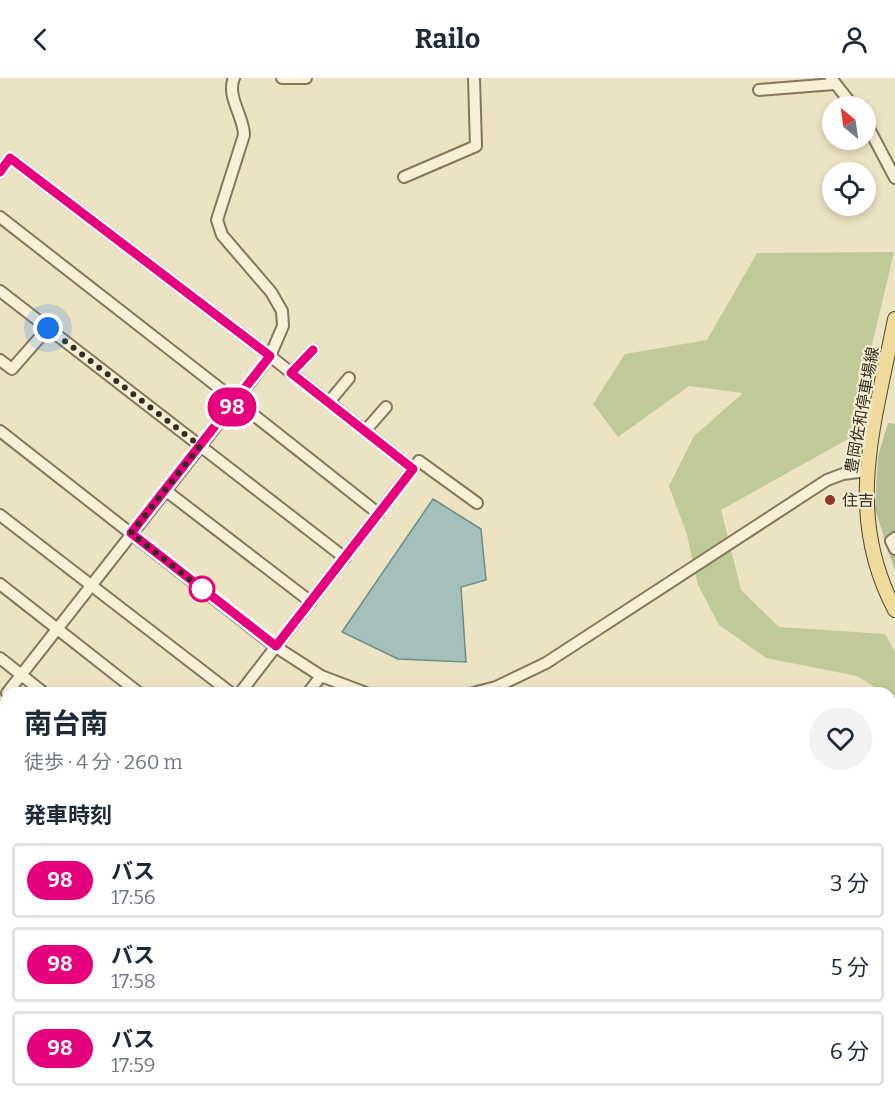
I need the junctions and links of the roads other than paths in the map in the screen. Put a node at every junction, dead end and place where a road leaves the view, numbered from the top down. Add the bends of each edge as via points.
1 (234, 78) edge
2 (282, 78) edge
3 (306, 78) edge
4 (474, 78) edge
5 (833, 81) edge
6 (759, 90) dead end
7 (845, 96) edge
8 (876, 142) edge
9 (0, 172) edge
10 (404, 177) dead end
11 (895, 178) edge
12 (0, 217) edge
13 (0, 291) edge
14 (895, 319) edge
15 (48, 328) junction
16 (313, 350) dead end
17 (270, 356) junction
18 (0, 360) edge
19 (291, 373) junction
20 (349, 378) dead end
21 (236, 401) junction
22 (328, 402) junction
23 (386, 407) dead end
24 (0, 431) edge
25 (365, 431) junction
26 (200, 446) junction
27 (413, 469) junction
28 (866, 471) junction
29 (165, 490) junction
30 (477, 503) dead end
31 (379, 514) junction
32 (0, 515) edge
33 (131, 533) junction
34 (895, 538) edge
35 (895, 549) edge
36 (345, 558) junction
37 (0, 584) edge
38 (90, 585) junction
39 (311, 602) junction
40 (895, 610) edge
41 (56, 628) junction
42 (276, 646) junction
43 (0, 658) edge
44 (21, 675) junction
45 (321, 676) junction
46 (12, 687) edge
47 (36, 687) edge
48 (131, 687) edge
49 (223, 687) edge
50 (245, 687) edge
51 (313, 687) edge
52 (350, 687) edge
53 (496, 687) edge

1 - 17 street via 235,104 244,123 244,135 217,220 222,235 271,292 282,311 283,326
2 - 3 street
4 - 10 street via 476,146
5 - 6 street
5 - 7 street
8 - 11 street
9 - 17 street via 10,158
12 - 21 street
13 - 15 street
14 - 28 main road, 豊岡佐和停車場線
15 - 18 street via 12,369
15 - 26 street
16 - 19 street
17 - 19 street
17 - 21 street
19 - 22 street
20 - 22 street
21 - 26 street
21 - 31 street
22 - 25 street
23 - 25 street
24 - 33 street
25 - 27 street
26 - 29 street
26 - 36 street
27 - 30 street via 420,461
27 - 31 street
28 - 40 main road, 豊岡佐和停車場線 via 869,537 877,571
28 - 53 street via 827,480 546,663
29 - 33 street
29 - 39 street
31 - 36 street
32 - 38 street
33 - 38 street
33 - 42 street
34 - 35 street via 891,541
36 - 39 street
37 - 41 street
38 - 41 street
38 - 49 street
39 - 42 street
41 - 44 street
41 - 48 street
42 - 45 street
42 - 50 street
43 - 44 street
44 - 46 street
44 - 47 street
45 - 51 street
45 - 52 street

